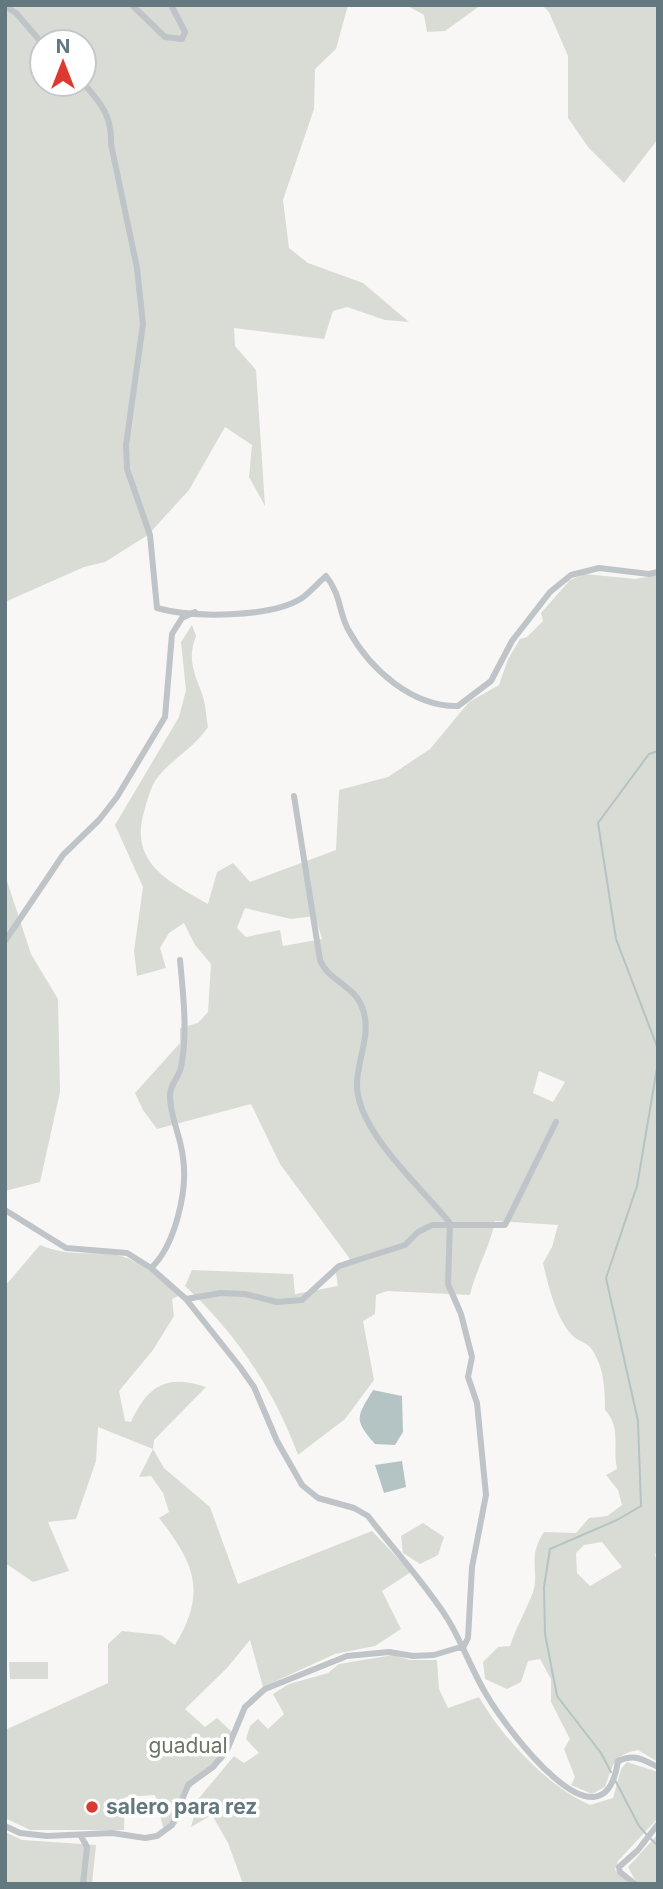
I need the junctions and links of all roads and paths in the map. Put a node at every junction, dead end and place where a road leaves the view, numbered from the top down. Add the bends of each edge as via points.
1 (132, 5) edge
2 (171, 5) edge
3 (5, 6) edge
4 (29, 28) edge
5 (96, 98) edge
6 (658, 572) edge
7 (195, 612) junction
8 (294, 796) dead end
9 (5, 941) edge
10 (180, 960) dead end
11 (556, 1122) dead end
12 (5, 1210) edge
13 (450, 1223) junction
14 (151, 1268) junction
15 (186, 1299) junction
16 (464, 1646) junction
17 (658, 1767) edge
18 (658, 1824) edge
19 (5, 1826) edge
20 (81, 1836) junction
21 (83, 1884) edge
22 (635, 1884) edge

1 - 2 street via 165,37 182,39 185,32
3 - 4 street
5 - 7 street via 112,126 111,144 137,268 143,324 126,445 127,470 150,534 157,608
6 - 7 street via 599,568 571,575 550,593 512,641 491,681 458,706 405,693 395,685 348,630 337,589 326,576 301,598 278,608 240,614
7 - 9 street via 182,618 172,634 165,717 117,797 63,855
8 - 13 street via 320,960 364,1010 359,1100 377,1136
10 - 14 street via 182,1064 171,1085 170,1112 180,1140 183,1181 167,1249
11 - 13 street via 505,1225
12 - 14 street via 66,1248 127,1253
13 - 15 street via 432,1225 405,1245 340,1266 302,1300 277,1302 221,1293
13 - 16 street via 448,1284 472,1357 468,1377 477,1403 485,1495
14 - 15 street
15 - 16 street via 254,1387 302,1485 318,1498 368,1516 421,1581
16 - 17 street via 495,1709 573,1792 586,1797 606,1794 614,1784 618,1760 627,1756 641,1757
16 - 20 street via 434,1655 389,1652 347,1656 265,1689 245,1707 227,1750 188,1785 172,1825 158,1836 145,1838 112,1833
18 - 22 street via 619,1867
19 - 20 street via 20,1833
20 - 21 street via 87,1847

